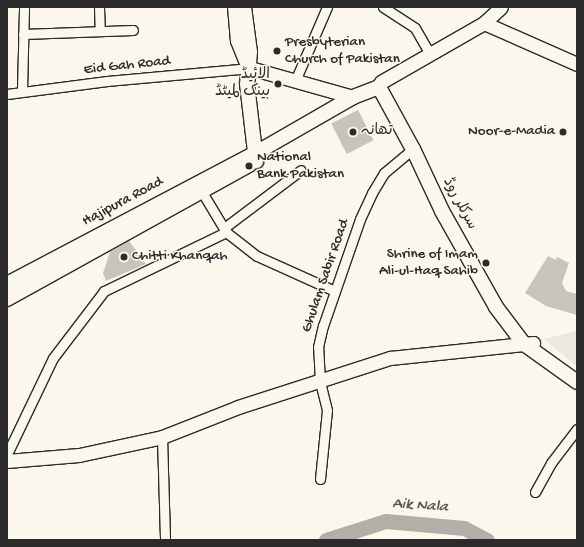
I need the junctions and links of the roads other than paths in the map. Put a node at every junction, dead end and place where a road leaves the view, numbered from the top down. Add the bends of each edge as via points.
1 (24, 7) edge
2 (99, 7) edge
3 (235, 7) edge
4 (244, 7) edge
5 (327, 7) edge
6 (501, 7) edge
7 (388, 8) edge
8 (484, 23) junction
9 (133, 30) dead end
10 (100, 31) junction
11 (23, 34) junction
12 (430, 54) junction
13 (577, 64) edge
14 (250, 68) junction
15 (296, 81) junction
16 (379, 87) junction
17 (22, 91) junction
18 (7, 94) edge
19 (353, 97) junction
20 (391, 107) junction
21 (413, 149) junction
22 (256, 157) junction
23 (301, 170) dead end
24 (200, 187) junction
25 (225, 230) junction
26 (7, 284) edge
27 (335, 291) junction
28 (7, 299) edge
29 (528, 343) junction
30 (577, 372) edge
31 (320, 382) junction
32 (577, 382) edge
33 (577, 428) edge
34 (162, 437) junction
35 (7, 454) edge
36 (7, 461) edge
37 (320, 479) dead end
38 (535, 492) dead end
39 (165, 540) edge

1 - 11 street
2 - 10 street
3 - 14 main road via 238,42
4 - 14 main road
5 - 15 street
6 - 8 street
7 - 12 street via 415,28
8 - 12 street
8 - 13 street
9 - 10 street
10 - 11 street
11 - 17 street
12 - 16 street via 381,82
14 - 15 street
14 - 17 street, Eid Gah Road
14 - 22 main road via 247,84
15 - 19 street
16 - 19 main road
16 - 20 main road, سرکلر روڈ
17 - 18 street, Eid Gah Road
19 - 22 main road
20 - 21 main road, سرکلر روڈ
20 - 22 main road via 379,100 365,99
21 - 27 street, Ghulam Sabir Road via 384,173 372,193
21 - 29 main road, سرکلر روڈ via 442,211 496,307
22 - 24 main road, Hajipura Road
23 - 25 street
24 - 25 street
24 - 26 main road, Hajipura Road
24 - 28 main road
25 - 27 street via 257,256
25 - 35 street via 104,291 53,358
27 - 31 street, Ghulam Sabir Road via 318,347
29 - 30 main road, سرکلر روڈ
29 - 31 street via 390,358
29 - 32 main road, سرکلر روڈ
31 - 34 street via 231,409
31 - 37 street, Ghulam Sabir Road via 327,410
33 - 38 street via 551,463
34 - 36 street via 79,455
34 - 39 street

